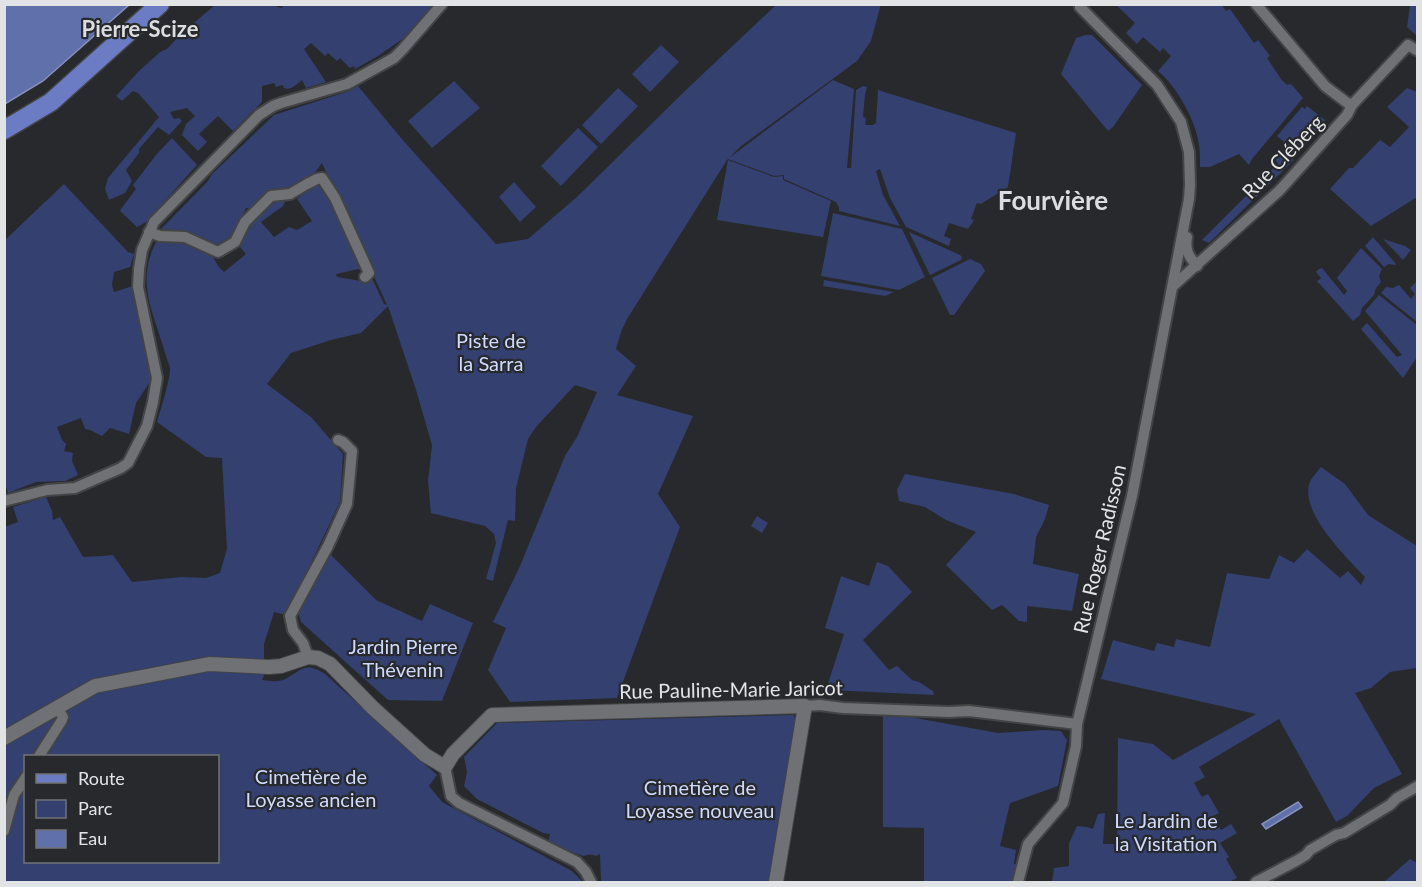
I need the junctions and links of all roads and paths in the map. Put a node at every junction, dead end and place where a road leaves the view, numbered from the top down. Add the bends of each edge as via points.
1 (160, 4) edge
2 (442, 4) edge
3 (1080, 4) edge
4 (1256, 4) edge
5 (1414, 48) edge
6 (1352, 105) junction
7 (4, 130) edge
8 (1187, 211) junction
9 (149, 232) junction
10 (1197, 266) junction
11 (365, 277) dead end
12 (1173, 286) junction
13 (338, 440) dead end
14 (4, 501) edge
15 (313, 657) junction
16 (805, 706) junction
17 (57, 707) junction
18 (1077, 724) junction
19 (4, 738) edge
20 (40, 755) edge
21 (445, 767) junction
22 (24, 780) edge
23 (1418, 786) edge
24 (4, 831) edge
25 (591, 882) edge
26 (776, 882) edge
27 (1018, 882) edge
28 (1256, 882) edge

1 - 7 main road via 51,102
2 - 9 street via 394,58 347,84 281,103 259,115 154,222
3 - 8 street, Rue Roger Radisson via 1157,85 1181,122 1189,152
4 - 6 street via 1325,87
5 - 6 street, Rue Cléberg via 1408,45
6 - 10 street, Rue Cléberg via 1280,190
8 - 10 street, Rue Roger Radisson via 1190,223 1185,246
8 - 12 street, Rue Roger Radisson
9 - 11 street via 185,237 218,252 235,242 245,222 271,196 290,194 322,178 365,263 369,273
9 - 14 street via 142,250 138,287 156,378 147,426 128,463 75,488 47,490
10 - 12 street, Rue Cléberg
12 - 18 street, Rue Roger Radisson via 1132,496
13 - 15 street via 352,451 348,504 290,616 293,630
15 - 17 street via 269,667 209,664 95,686
15 - 21 street via 330,664 372,708 425,755
16 - 18 street, Rue Pauline-Marie Jaricot via 969,711
16 - 21 street, Rue Pauline-Marie Jaricot via 492,715
16 - 26 street
17 - 19 street
17 - 20 street via 62,720
18 - 27 street, Rue Roger Radisson via 1063,803 1028,844
21 - 25 street via 451,796 459,803 577,862
22 - 24 street via 14,795
23 - 28 street

